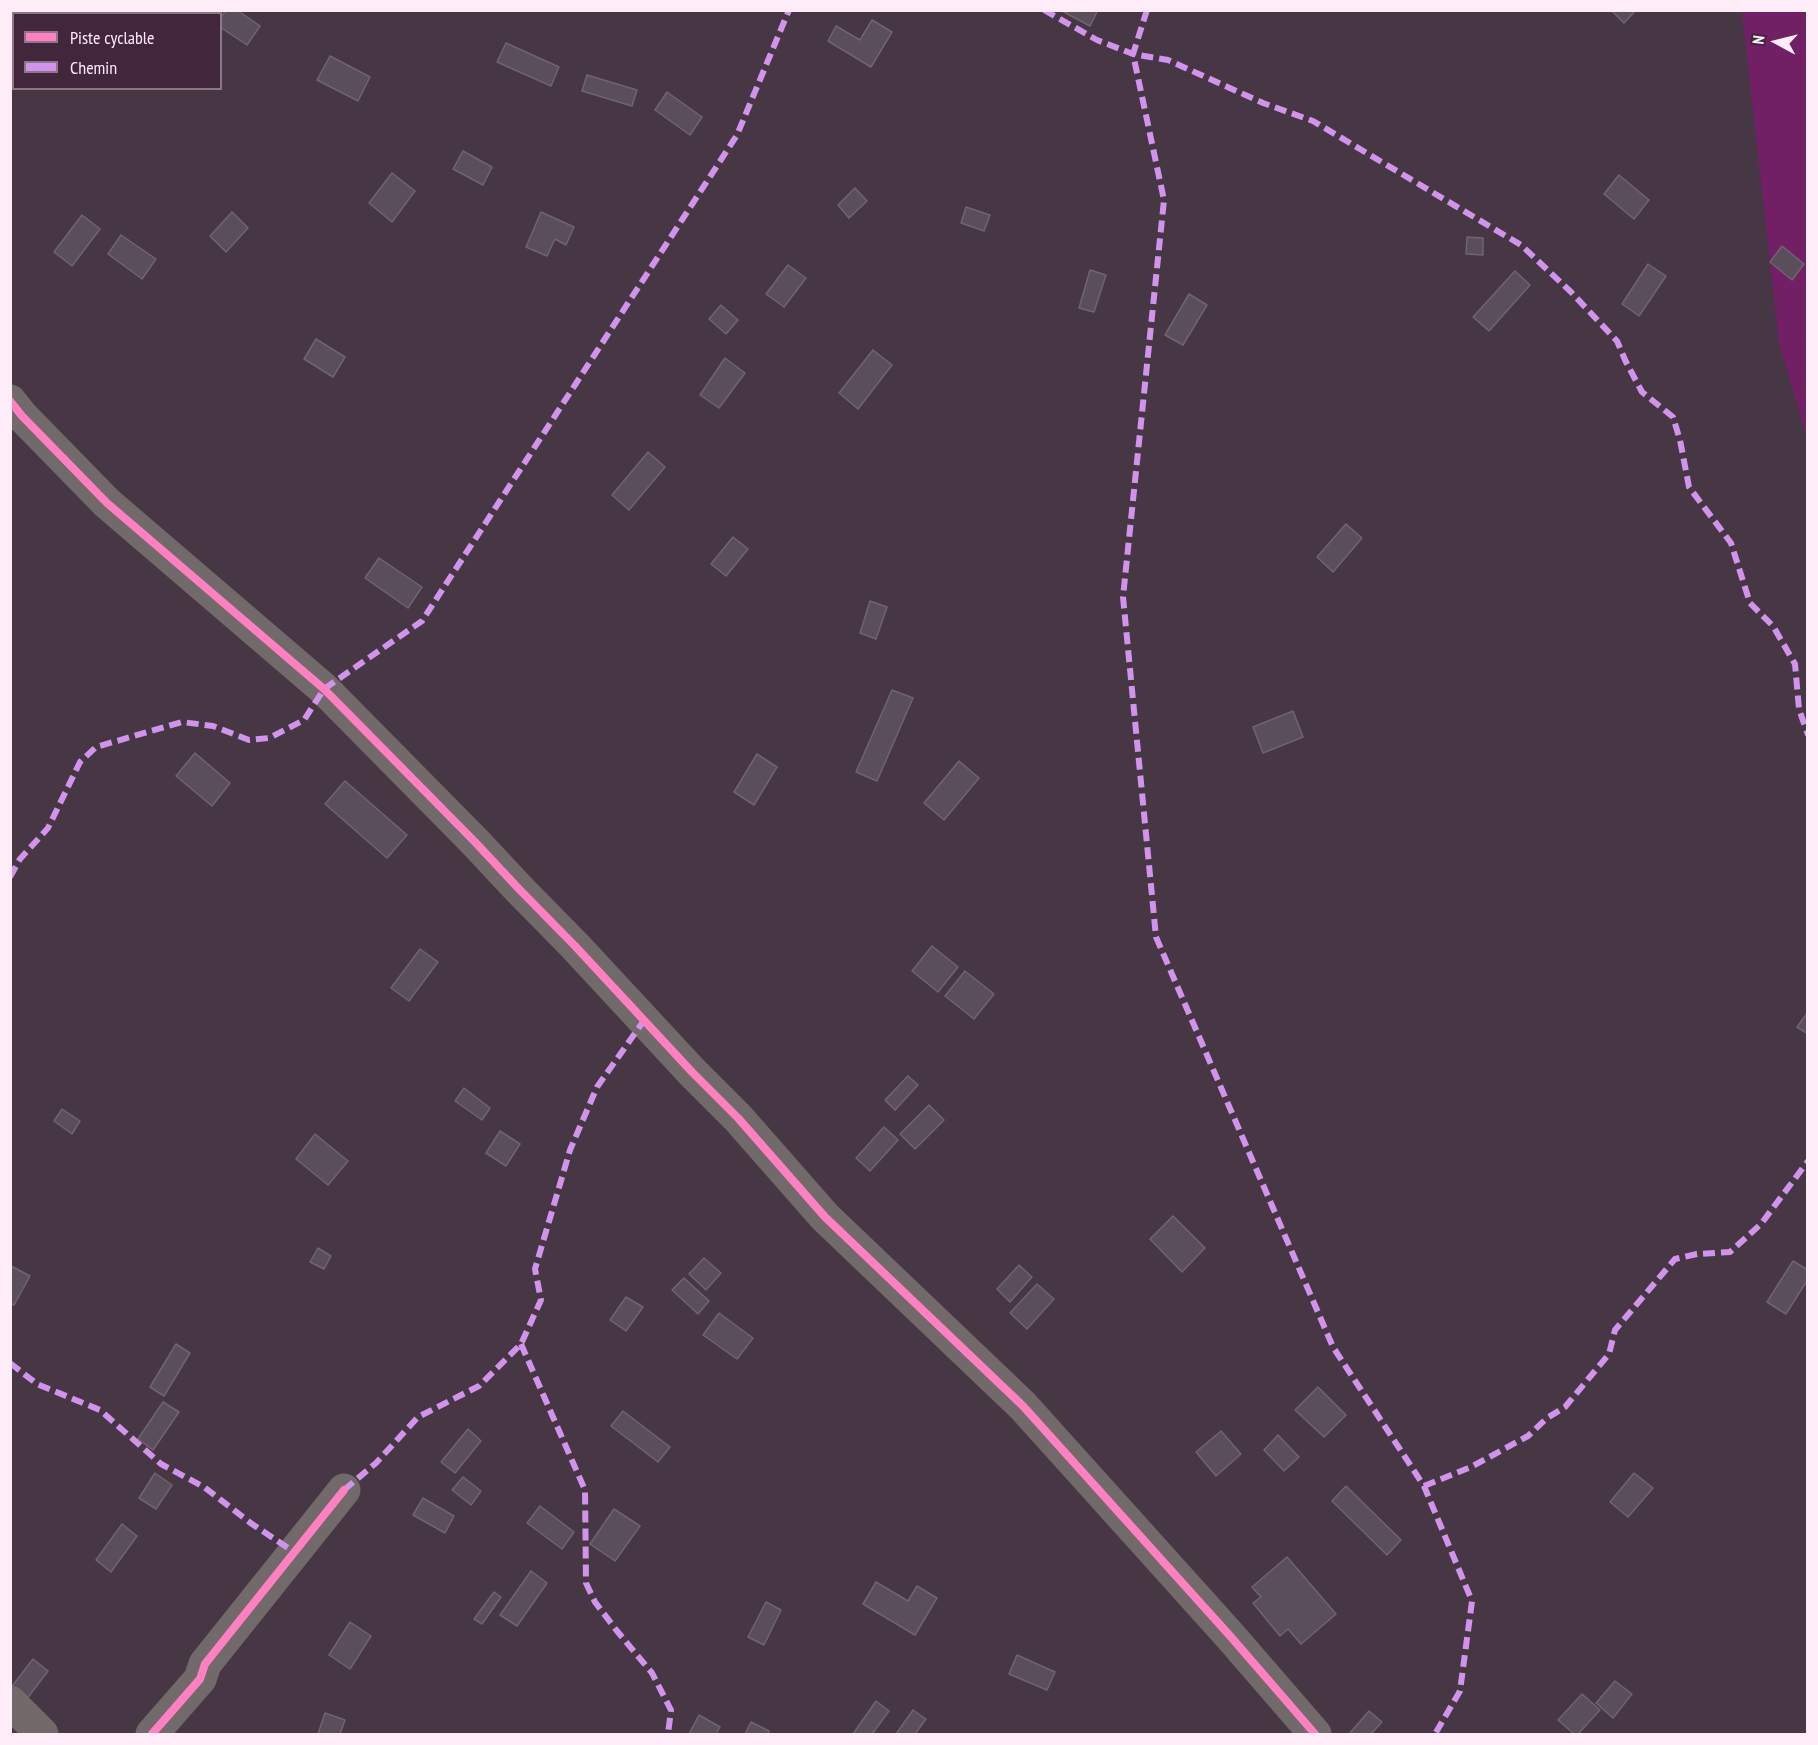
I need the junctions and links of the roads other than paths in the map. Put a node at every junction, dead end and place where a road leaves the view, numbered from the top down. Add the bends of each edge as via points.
1 (10, 401) edge
2 (344, 1490) dead end
3 (10, 1702) edge
4 (42, 1734) edge
5 (152, 1734) edge
6 (1315, 1734) edge

1 - 6 street via 107,502 324,689 475,842 738,1118 825,1217 1023,1406
2 - 5 street via 205,1664 200,1679
3 - 4 street

